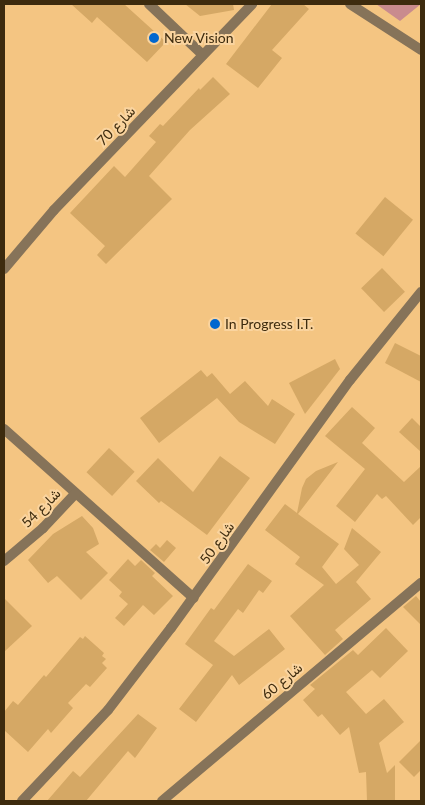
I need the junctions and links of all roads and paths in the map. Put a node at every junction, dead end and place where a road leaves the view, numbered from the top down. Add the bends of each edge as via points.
1 (149, 4) edge
2 (252, 4) edge
3 (350, 4) edge
4 (421, 50) edge
5 (203, 55) junction
6 (4, 269) edge
7 (421, 292) edge
8 (4, 429) edge
9 (75, 494) junction
10 (4, 561) edge
11 (421, 583) edge
12 (194, 598) junction
13 (22, 801) edge
14 (162, 801) edge

1 - 5 street
2 - 5 street, شارع 70
3 - 4 street
5 - 6 street, شارع 70 via 54,210
7 - 12 street, شارع 50 via 350,380
8 - 9 street
9 - 10 street, شارع 54 via 43,528
9 - 12 street
11 - 14 street, شارع 60
12 - 13 street, شارع 50 via 108,710

